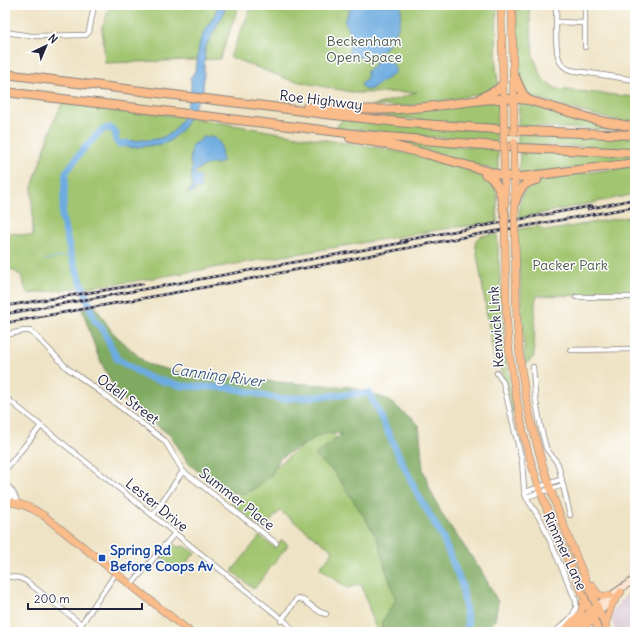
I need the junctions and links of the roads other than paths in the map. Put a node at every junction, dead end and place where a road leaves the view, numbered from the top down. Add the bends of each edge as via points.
1 (94, 5) edge
2 (501, 5) edge
3 (512, 5) edge
4 (556, 5) edge
5 (585, 5) edge
6 (557, 22) junction
7 (585, 23) junction
8 (5, 32) edge
9 (585, 47) dead end
10 (634, 53) edge
11 (5, 74) edge
12 (514, 75) junction
13 (634, 80) edge
14 (502, 85) junction
15 (5, 92) edge
16 (503, 98) junction
17 (514, 98) junction
18 (528, 100) junction
19 (474, 101) junction
20 (265, 106) junction
21 (264, 124) junction
22 (635, 127) edge
23 (635, 135) edge
24 (635, 153) edge
25 (635, 163) edge
26 (460, 164) junction
27 (571, 172) junction
28 (504, 176) junction
29 (514, 178) junction
30 (514, 203) junction
31 (505, 218) junction
32 (576, 297) dead end
33 (635, 297) edge
34 (5, 335) edge
35 (635, 349) edge
36 (570, 350) dead end
37 (533, 367) dead end
38 (497, 373) dead end
39 (5, 397) edge
40 (41, 426) junction
41 (5, 470) edge
42 (183, 472) junction
43 (562, 479) junction
44 (5, 485) edge
45 (563, 485) junction
46 (549, 487) junction
47 (541, 490) junction
48 (526, 495) junction
49 (11, 502) edge
50 (153, 515) junction
51 (570, 516) dead end
52 (174, 533) junction
53 (276, 543) dead end
54 (576, 558) junction
55 (116, 573) junction
56 (5, 576) edge
57 (635, 580) edge
58 (131, 585) junction
59 (623, 590) junction
60 (610, 595) junction
61 (584, 598) junction
62 (598, 609) junction
63 (326, 614) dead end
64 (592, 615) junction
65 (281, 620) junction
66 (81, 624) junction
67 (606, 628) edge
68 (580, 631) edge
69 (76, 632) edge
70 (190, 632) edge
71 (294, 632) edge
72 (555, 632) edge
73 (563, 632) edge
74 (569, 632) edge
75 (590, 632) edge
76 (598, 632) edge

1 - 8 street via 89,32 86,35 31,36
2 - 14 main road, Kenwick Link
3 - 12 main road, Kenwick Link
4 - 6 street
5 - 7 street
6 - 7 street
6 - 13 street via 557,52 566,68
7 - 9 street
10 - 13 street
11 - 20 highway, Roe Highway
12 - 17 main road, Kenwick Link
12 - 18 highway
14 - 16 main road, Kenwick Link
14 - 19 highway
15 - 21 highway, Roe Highway
16 - 17 highway
16 - 19 highway
16 - 28 main road, Kenwick Link, bridge
17 - 18 highway
17 - 29 main road, Kenwick Link, bridge
18 - 22 highway via 596,120
19 - 20 highway via 374,110
20 - 23 highway, Roe Highway via 408,123
21 - 24 highway, Roe Highway via 467,144
21 - 26 highway via 386,144
25 - 27 highway
26 - 28 highway
26 - 31 highway via 487,175 495,182 500,191
27 - 29 highway
27 - 30 highway via 528,182 518,192
28 - 29 highway
28 - 31 main road, Kenwick Link
29 - 30 main road, Kenwick Link
30 - 46 main road, Kenwick Link, bridge via 522,372 531,424
31 - 47 main road, Kenwick Link, bridge via 509,348 524,437
32 - 33 street
34 - 42 street, Odell Street via 23,331 36,336 67,368 165,441
35 - 36 street
37 - 43 street via 535,396 546,448 558,464
38 - 48 street, Rimmer Lane via 502,382 521,458
39 - 40 street, Lester Drive
40 - 41 street
40 - 50 street, Lester Drive
42 - 50 street
42 - 53 street, Summer Place
43 - 45 street
43 - 46 street
44 - 49 street via 14,493
45 - 46 street
45 - 51 street
46 - 47 street
46 - 54 main road, Kenwick Link
47 - 48 street
47 - 61 main road, Kenwick Link via 553,526
48 - 72 street, Rimmer Lane via 542,522 576,601 573,614
49 - 55 main road via 29,507 43,515
50 - 52 street, Lester Drive
52 - 58 street
52 - 65 street, Lester Drive
54 - 60 main road via 586,570 600,596
54 - 62 main road, Kenwick Link
55 - 58 main road
55 - 66 street
56 - 66 street via 26,581
57 - 59 main road
58 - 70 main road
59 - 60 main road via 619,589
59 - 62 main road
59 - 67 main road via 612,604
60 - 62 main road
61 - 64 main road, Kenwick Link
61 - 73 main road via 581,613
62 - 64 main road
62 - 67 main road, Kenwick Link
63 - 65 street via 298,598
64 - 68 main road
64 - 74 main road
64 - 76 main road, Kenwick Link
65 - 71 street, Lester Drive
66 - 69 street
68 - 75 main road

